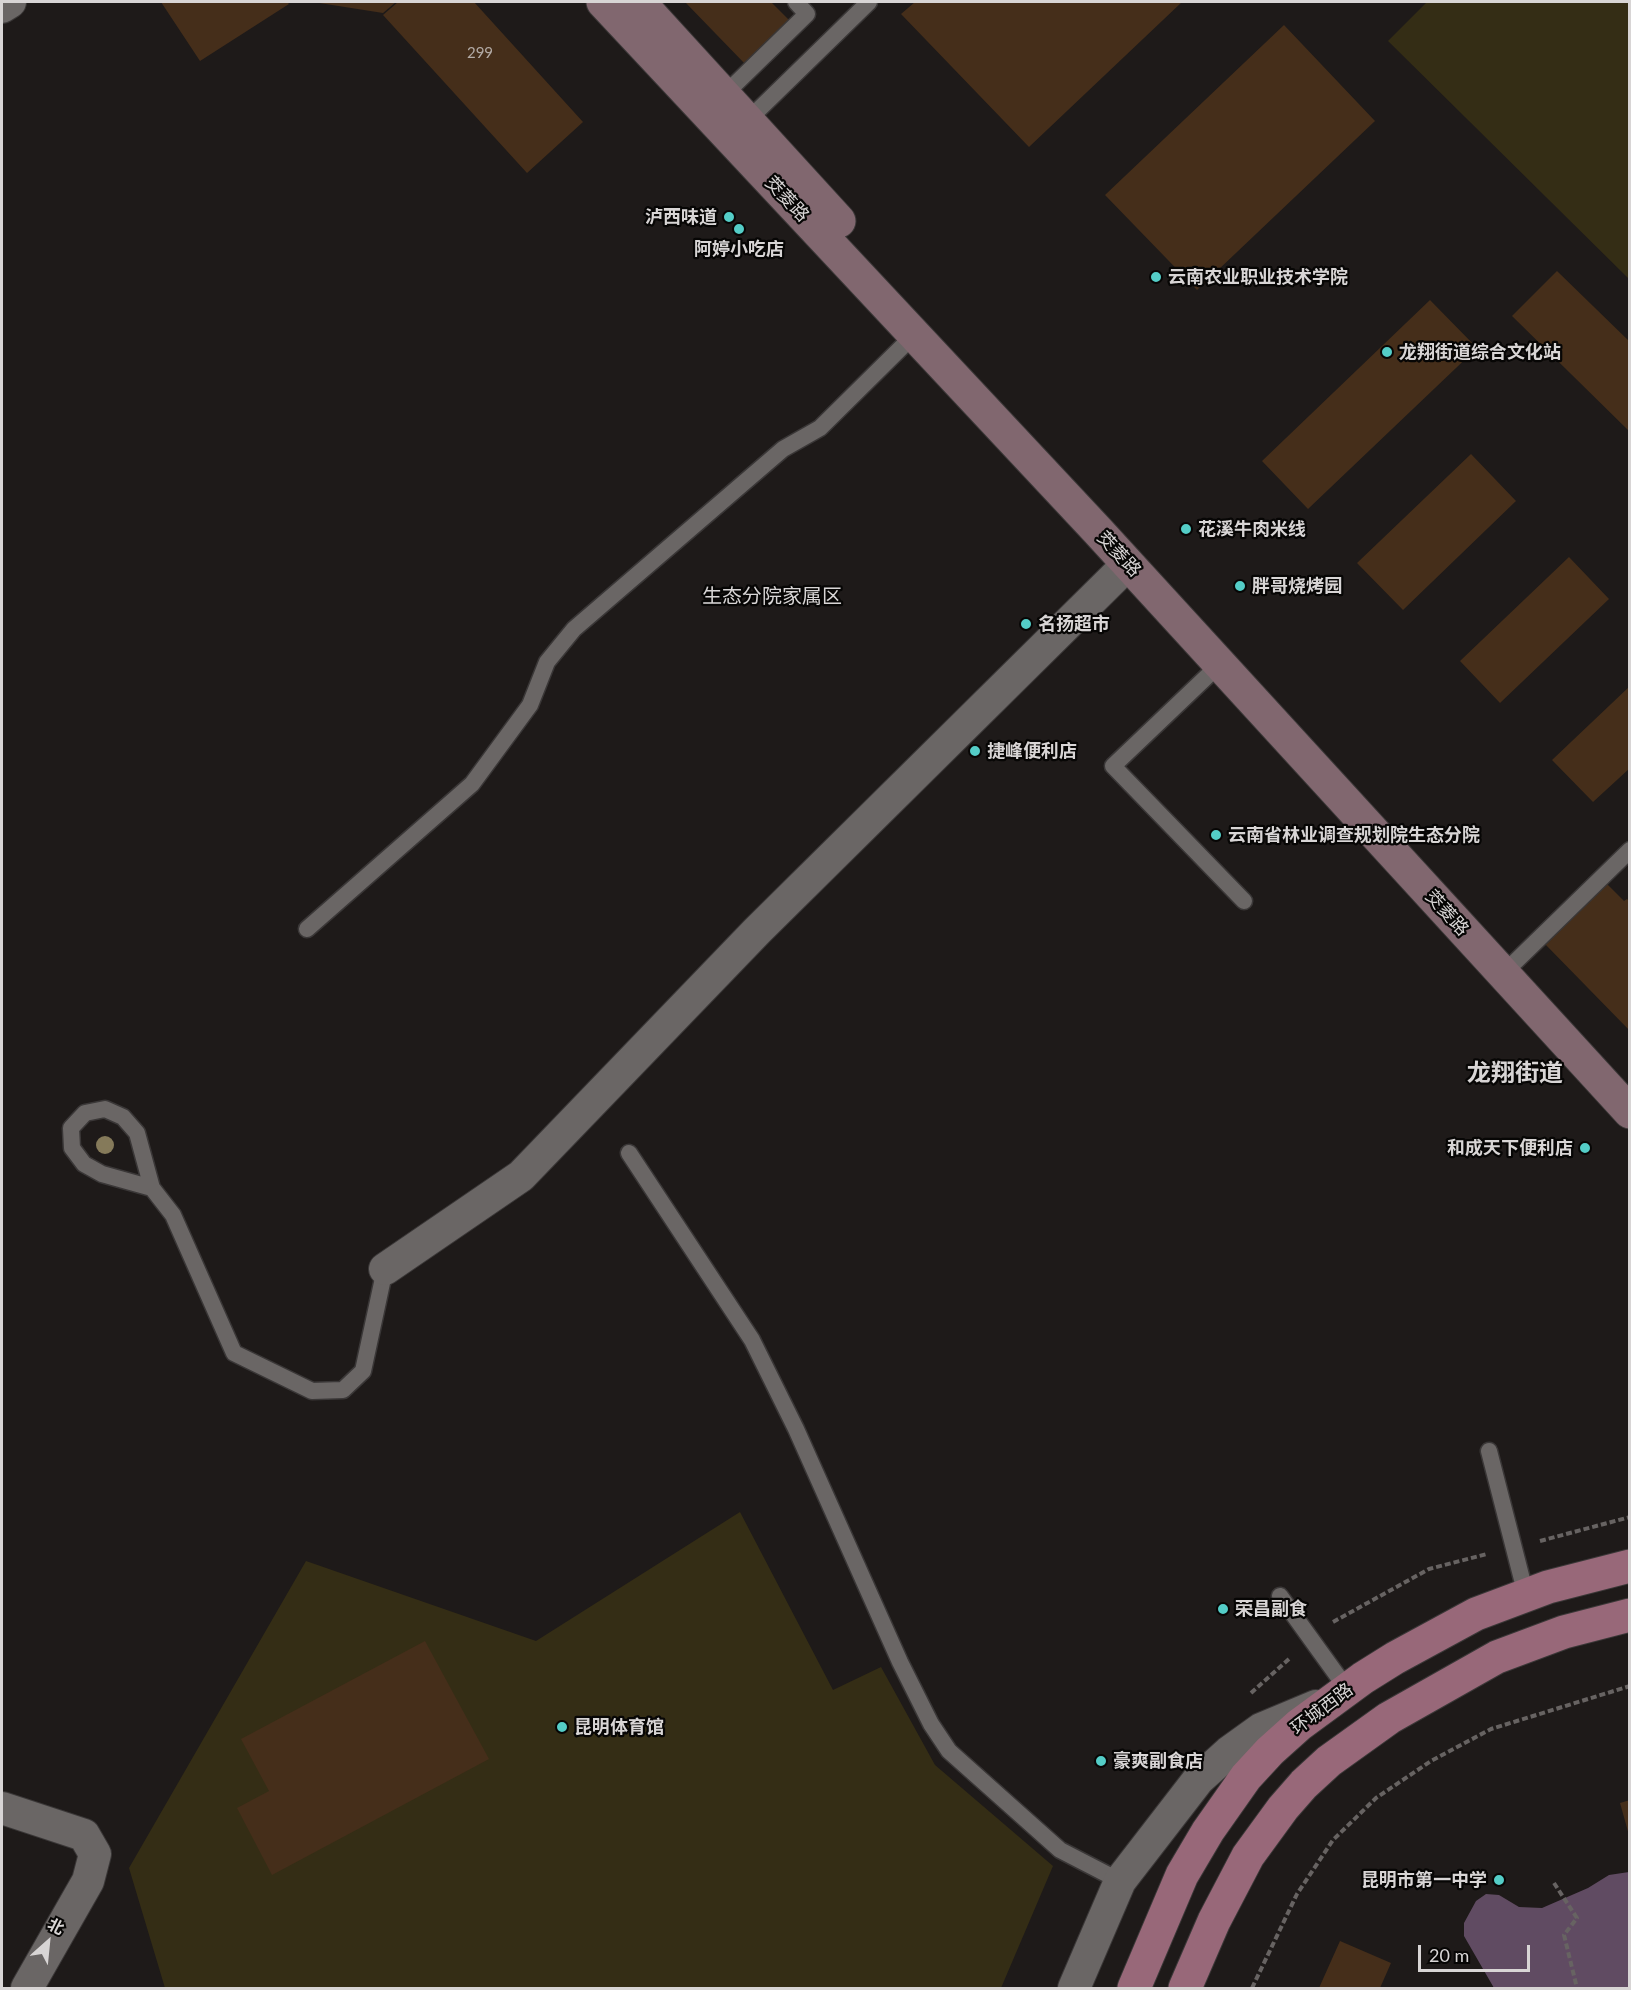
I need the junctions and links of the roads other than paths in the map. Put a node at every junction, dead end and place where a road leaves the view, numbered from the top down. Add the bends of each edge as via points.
1 (10, 2) edge
2 (603, 2) edge
3 (639, 2) edge
4 (796, 2) edge
5 (869, 2) edge
6 (2, 7) edge
7 (724, 95) junction
8 (747, 121) junction
9 (914, 335) junction
10 (1128, 564) junction
11 (1220, 664) junction
12 (1629, 850) edge
13 (1245, 901) dead end
14 (307, 929) dead end
15 (1515, 962) junction
16 (1629, 1087) edge
17 (1629, 1112) edge
18 (629, 1153) dead end
19 (152, 1188) junction
20 (385, 1269) joint
21 (1489, 1451) dead end
22 (1629, 1566) edge
23 (1526, 1595) junction
24 (1280, 1596) dead end
25 (1629, 1615) edge
26 (1339, 1694) junction
27 (2, 1809) edge
28 (1120, 1881) junction
29 (27, 1989) edge
30 (1074, 1989) edge
31 (1134, 1989) edge
32 (1185, 1989) edge

1 - 6 street
2 - 9 street, 茭菱路
3 - 7 street, 茭菱路
4 - 7 lane via 807,14
5 - 8 lane
7 - 8 street, 茭菱路
8 - 15 street, 茭菱路
9 - 10 street, 茭菱路
9 - 14 lane via 820,428 783,449 574,629 547,662 530,705 472,784
10 - 11 street, 茭菱路
10 - 20 street via 757,931 521,1176
11 - 13 lane via 1113,766
11 - 17 street, 茭菱路
12 - 15 lane
15 - 16 street, 茭菱路
18 - 28 lane via 752,1340 900,1662 949,1751 1060,1850
19 - 19 lane via 137,1133 123,1117 105,1108 85,1113 71,1128 72,1148 84,1164 102,1174
19 - 20 lane via 173,1215 234,1353 312,1391 343,1390 363,1371
21 - 23 lane
22 - 23 main road, 环城西路
23 - 26 main road, 环城西路 via 1446,1629
24 - 26 lane
25 - 32 main road via 1564,1632 1497,1657 1389,1718 1329,1761 1283,1808 1248,1856
26 - 28 street via 1261,1729 1229,1752 1198,1780
26 - 31 main road, 环城西路 via 1270,1751 1220,1813 1182,1875
27 - 29 street via 84,1835 95,1854 88,1881
28 - 30 street

